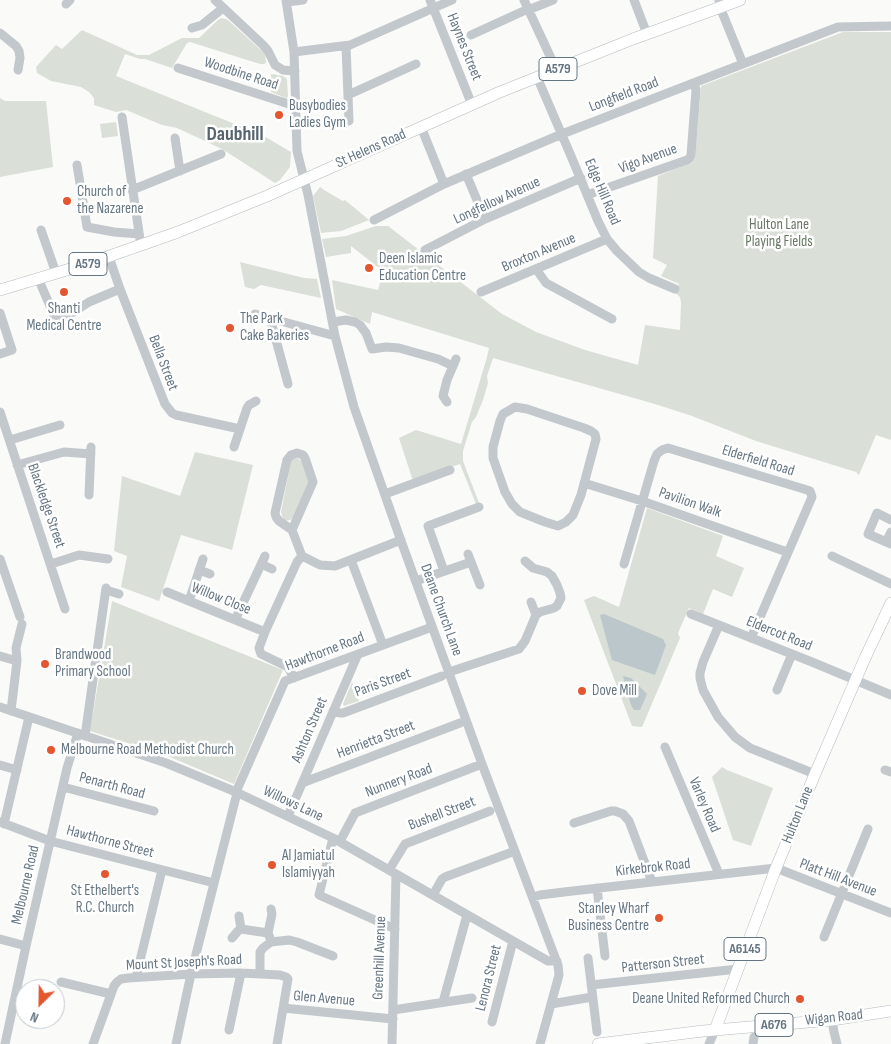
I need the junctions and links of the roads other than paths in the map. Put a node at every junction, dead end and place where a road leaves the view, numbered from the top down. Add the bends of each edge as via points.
1 (215, 0) edge
2 (303, 0) edge
3 (452, 0) edge
4 (524, 0) edge
5 (553, 0) edge
6 (634, 0) edge
7 (740, 0) edge
8 (287, 1) edge
9 (720, 3) edge
10 (432, 4) edge
11 (224, 8) junction
12 (528, 9) junction
13 (891, 26) edge
14 (192, 28) dead end
15 (0, 33) edge
16 (647, 34) junction
17 (471, 35) dead end
18 (346, 46) junction
19 (294, 52) junction
20 (416, 64) dead end
21 (743, 64) junction
22 (178, 68) dead end
23 (556, 69) junction
24 (18, 71) dead end
25 (294, 71) junction
26 (536, 77) junction
27 (694, 83) junction
28 (348, 95) junction
29 (472, 105) junction
30 (295, 106) junction
31 (122, 117) dead end
32 (349, 121) dead end
33 (421, 127) junction
34 (562, 134) junction
35 (175, 138) dead end
36 (221, 154) dead end
37 (78, 165) dead end
38 (180, 171) junction
39 (466, 174) junction
40 (581, 178) junction
41 (304, 179) junction
42 (444, 184) junction
43 (132, 190) junction
44 (588, 195) junction
45 (485, 219) junction
46 (374, 220) dead end
47 (41, 230) dead end
48 (607, 239) junction
49 (140, 240) junction
50 (425, 250) dead end
51 (109, 257) junction
52 (536, 269) junction
53 (56, 273) junction
54 (38, 278) junction
55 (675, 289) dead end
56 (0, 290) edge
57 (120, 290) junction
58 (481, 292) dead end
59 (0, 313) edge
60 (255, 314) dead end
61 (270, 318) junction
62 (612, 319) dead end
63 (333, 322) junction
64 (335, 336) junction
65 (0, 354) edge
66 (288, 384) dead end
67 (442, 398) dead end
68 (256, 401) dead end
69 (0, 412) edge
70 (60, 425) dead end
71 (240, 429) junction
72 (10, 440) junction
73 (234, 447) dead end
74 (18, 465) junction
75 (450, 470) dead end
76 (584, 483) junction
77 (385, 494) junction
78 (89, 496) dead end
79 (642, 501) junction
80 (474, 511) dead end
81 (891, 520) edge
82 (292, 530) junction
83 (891, 532) edge
84 (401, 540) junction
85 (889, 543) edge
86 (787, 552) junction
87 (302, 556) junction
88 (832, 556) dead end
89 (0, 559) edge
90 (108, 559) dead end
91 (203, 559) dead end
92 (351, 560) junction
93 (524, 561) dead end
94 (51, 564) junction
95 (624, 564) dead end
96 (272, 569) dead end
97 (199, 570) junction
98 (444, 571) junction
99 (210, 574) dead end
100 (416, 581) junction
101 (891, 584) edge
102 (480, 585) dead end
103 (167, 592) dead end
104 (119, 594) dead end
105 (189, 601) junction
106 (531, 602) dead end
107 (891, 603) edge
108 (65, 609) dead end
109 (691, 614) dead end
110 (536, 615) junction
111 (235, 620) junction
112 (719, 625) junction
113 (432, 627) junction
114 (265, 632) junction
115 (751, 638) junction
116 (382, 645) junction
117 (358, 654) junction
118 (792, 654) junction
119 (0, 656) edge
120 (17, 661) junction
121 (445, 674) junction
122 (294, 678) junction
123 (856, 680) junction
124 (777, 690) dead end
125 (891, 695) edge
126 (0, 708) edge
127 (11, 711) junction
128 (333, 711) junction
129 (29, 717) junction
130 (460, 723) dead end
131 (81, 734) junction
132 (664, 747) dead end
133 (482, 764) junction
134 (0, 765) edge
135 (16, 770) junction
136 (815, 774) junction
137 (302, 783) junction
138 (63, 787) junction
139 (237, 793) junction
140 (154, 811) dead end
141 (490, 811) dead end
142 (288, 816) junction
143 (2, 823) edge
144 (574, 823) dead end
145 (868, 829) dead end
146 (337, 839) junction
147 (50, 841) junction
148 (515, 850) junction
149 (776, 868) junction
150 (162, 870) junction
151 (393, 872) junction
152 (719, 874) junction
153 (652, 882) junction
154 (214, 883) junction
155 (598, 888) junction
156 (842, 894) junction
157 (433, 895) junction
158 (533, 897) junction
159 (271, 909) dead end
160 (467, 914) junction
161 (891, 914) edge
162 (239, 916) dead end
163 (395, 928) junction
164 (241, 929) junction
165 (270, 937) junction
166 (824, 937) dead end
167 (232, 938) dead end
168 (0, 939) edge
169 (513, 941) junction
170 (26, 946) junction
171 (328, 951) dead end
172 (605, 956) dead end
173 (588, 958) dead end
174 (557, 961) junction
175 (738, 969) junction
176 (241, 973) junction
177 (191, 974) junction
178 (260, 974) junction
179 (136, 977) junction
180 (65, 983) edge
181 (591, 985) junction
182 (111, 994) junction
183 (592, 997) junction
184 (472, 998) dead end
185 (443, 1002) junction
186 (550, 1004) junction
187 (283, 1008) junction
188 (891, 1011) edge
189 (393, 1015) junction
190 (832, 1020) junction
191 (492, 1022) dead end
192 (229, 1030) dead end
193 (716, 1030) junction
194 (597, 1032) dead end
195 (5, 1044) edge
196 (93, 1044) edge
197 (176, 1044) edge
198 (277, 1044) edge
199 (392, 1044) edge
200 (540, 1044) edge
201 (598, 1044) edge
202 (709, 1044) edge
203 (838, 1044) edge

1 - 11 street
2 - 8 street
3 - 10 street
4 - 12 street
5 - 12 street
6 - 16 street
7 - 9 main road, St Helens Road / A579
8 - 19 street, Deane Church Lane
9 - 16 main road, St Helens Road / A579
9 - 21 street
10 - 18 street
10 - 29 street, Haynes Street
11 - 14 street via 202,25
11 - 25 street via 266,48 275,66
12 - 17 street
12 - 23 street
13 - 21 street, Longfield Road via 838,27
15 - 24 street via 19,51
16 - 23 main road, St Helens Road / A579
18 - 19 street
18 - 28 street
19 - 25 street, Deane Church Lane
20 - 28 street
21 - 27 street, Longfield Road
22 - 30 street, Woodbine Road
23 - 26 main road, St Helens Road / A579
25 - 30 street, Deane Church Lane
26 - 29 main road, St Helens Road / A579
26 - 34 street, Edge Hill Road
27 - 34 street, Longfield Road
27 - 44 street, Vigo Avenue via 690,158
28 - 32 street
29 - 33 main road, St Helens Road / A579
30 - 41 street, Deane Church Lane via 297,151
31 - 43 street
33 - 41 main road, St Helens Road / A579
33 - 42 street
34 - 39 street, Longfield Road
34 - 40 street, Edge Hill Road
35 - 38 street
36 - 38 street
37 - 49 street via 87,227
38 - 43 street
39 - 42 street, Longfield Road
39 - 45 street
40 - 44 street, Edge Hill Road
40 - 45 street, Longfellow Avenue
41 - 49 main road, St Helens Road / A579 via 204,222
41 - 63 street, Deane Church Lane
42 - 46 street, Longfield Road
43 - 49 street
44 - 48 street, Edge Hill Road
45 - 50 street, Longfellow Avenue
47 - 53 street
48 - 52 street, Broxton Avenue
48 - 55 street, Edge Hill Road via 639,272
49 - 51 main road, St Helens Road / A579
51 - 53 main road, St Helens Road / A579
51 - 57 street, Bella Street
52 - 58 street, Broxton Avenue
52 - 62 street via 546,283
53 - 54 main road, St Helens Road / A579
54 - 56 main road, St Helens Road / A579
54 - 57 street via 51,311 58,317 69,315 89,302
57 - 71 street, Bella Street via 161,397 172,413
59 - 65 street via 12,350
60 - 61 street
61 - 64 street
61 - 66 street
63 - 64 street, Deane Church Lane
63 - 67 street via 346,320 360,325 372,349 399,348 407,354 454,363
64 - 77 street, Deane Church Lane via 354,407
68 - 71 street via 248,406
69 - 72 street, Blackledge Street
70 - 72 street
71 - 73 street
72 - 74 street, Blackledge Street
74 - 78 street via 64,452 91,450
74 - 94 street, Blackledge Street
75 - 77 street
76 - 76 street via 577,507 566,522 558,526 520,512 505,492 493,458 503,414 515,407 527,409 595,434
76 - 79 street, Pavilion Walk
77 - 84 street, Deane Church Lane
79 - 86 street, Pavilion Walk
79 - 86 street, Elderfield Road via 657,454 668,448 804,488 812,497
79 - 95 street, Elderfield Road
80 - 98 street via 428,526
81 - 85 street via 877,513 868,534
82 - 82 street via 313,482 305,458 297,453 287,460 276,513 279,521
82 - 87 street
83 - 85 street
84 - 92 street
84 - 100 street, Deane Church Lane
86 - 115 street, Elderfield Road
87 - 92 street via 327,566
87 - 114 street
88 - 101 street
89 - 120 street via 21,621
90 - 94 street via 78,555
91 - 97 street
92 - 116 street
93 - 110 street via 533,568 548,570 561,598 554,608
94 - 108 street, Blackledge Street
96 - 111 street via 263,560
97 - 99 street
97 - 105 street
98 - 100 street
98 - 102 street via 469,558
100 - 113 street, Deane Church Lane
103 - 105 street, Willow Close
104 - 131 street, Melbourne Road via 106,589
105 - 111 street, Willow Close
106 - 110 street
107 - 123 main road, Hulton Lane / A6145
109 - 112 street, Eldercot Road
110 - 121 street, Paris Street via 519,649
111 - 114 street, Willow Close
112 - 115 street, Eldercot Road
112 - 136 street via 703,662 700,678 718,717 735,737 750,748
113 - 116 street, Hawthorne Road
113 - 121 street, Deane Church Lane
114 - 122 street via 260,653 288,667
115 - 118 street, Eldercot Road
116 - 117 street, Hawthorne Road
117 - 122 street, Hawthorne Road
117 - 128 street, Ashton Street
118 - 123 street, Eldercot Road
118 - 124 street
119 - 120 street
120 - 127 street
121 - 128 street, Paris Street via 343,713
121 - 133 street, Deane Church Lane
122 - 139 street, Hawthorne Road via 285,681
123 - 125 street, Eldercot Road
123 - 136 main road, Hulton Lane / A6145
126 - 127 street, Willows Lane
127 - 129 street, Willows Lane
128 - 137 street, Ashton Street
129 - 131 street, Willows Lane
129 - 135 street
130 - 137 street, Henrietta Street
131 - 138 street, Melbourne Road via 70,756
131 - 139 street, Willows Lane via 166,763
132 - 152 street, Varley Road
133 - 146 street, Nunnery Road via 355,813
133 - 148 street, Deane Church Lane
134 - 135 street
135 - 143 street
136 - 149 main road, Hulton Lane / A6145
137 - 142 street, Ashton Street
138 - 140 street, Penarth Road
138 - 147 street, Melbourne Road
139 - 142 street, Willows Lane
139 - 154 street, Hawthorne Road
141 - 151 street, Bushell Street via 405,844
142 - 146 street, Willows Lane
143 - 147 street, Hawthorne Street
144 - 153 street via 611,811 623,814 629,820
145 - 156 street
146 - 151 street, Willows Lane
146 - 163 street, Nunnery Road via 319,895
147 - 150 street, Hawthorne Street
147 - 170 street, Melbourne Road
148 - 157 street via 445,877
148 - 158 street, Deane Church Lane
149 - 152 street, Kirkebrok Road
149 - 156 street, Platt Hill Avenue
149 - 175 main road, Hulton Lane / A6145
150 - 154 street, Hawthorne Street
150 - 179 street
151 - 157 street, Willows Lane
151 - 163 street, Greenhill Avenue
152 - 153 street, Kirkebrok Road
153 - 155 street, Kirkebrok Road
154 - 177 street, Hawthorne Road
155 - 158 street, Kirkebrok Road
155 - 172 street
156 - 161 street, Platt Hill Avenue
156 - 166 street
157 - 160 street, Willows Lane
158 - 174 street, Deane Church Lane
159 - 165 street
160 - 169 street, Willows Lane
160 - 185 street
162 - 164 street
163 - 189 street, Greenhill Avenue
164 - 165 street
164 - 167 street
165 - 171 street
165 - 178 street via 260,952
168 - 170 street
169 - 174 street, Willows Lane via 548,961
169 - 191 street, Lenora Street
170 - 195 street, Melbourne Road
173 - 181 street
174 - 186 street, Deane Church Lane via 559,972
175 - 181 street, Patterson Street
175 - 193 main road, Hulton Lane / A6145
176 - 177 street, Mount St Joseph's Road
176 - 178 street, Mount St Joseph's Road
176 - 192 street
177 - 179 street, Mount St Joseph's Road
177 - 197 street, Hawthorne Road
178 - 187 street, Mount St Joseph's Road via 280,975 288,979
179 - 182 street, Mount St Joseph's Road via 116,982
180 - 182 street
181 - 183 street
182 - 196 street, Mount St Joseph's Road
183 - 186 street
183 - 194 street
184 - 185 street, Glen Avenue
185 - 189 street, Glen Avenue
186 - 200 street, Deane Church Lane
187 - 189 street, Glen Avenue
187 - 198 street
188 - 190 main road, Wigan Road / A676
189 - 199 street, Greenhill Avenue
190 - 193 main road, Wigan Road / A676
190 - 203 street
193 - 201 main road, Wigan Road / A676
193 - 202 street

